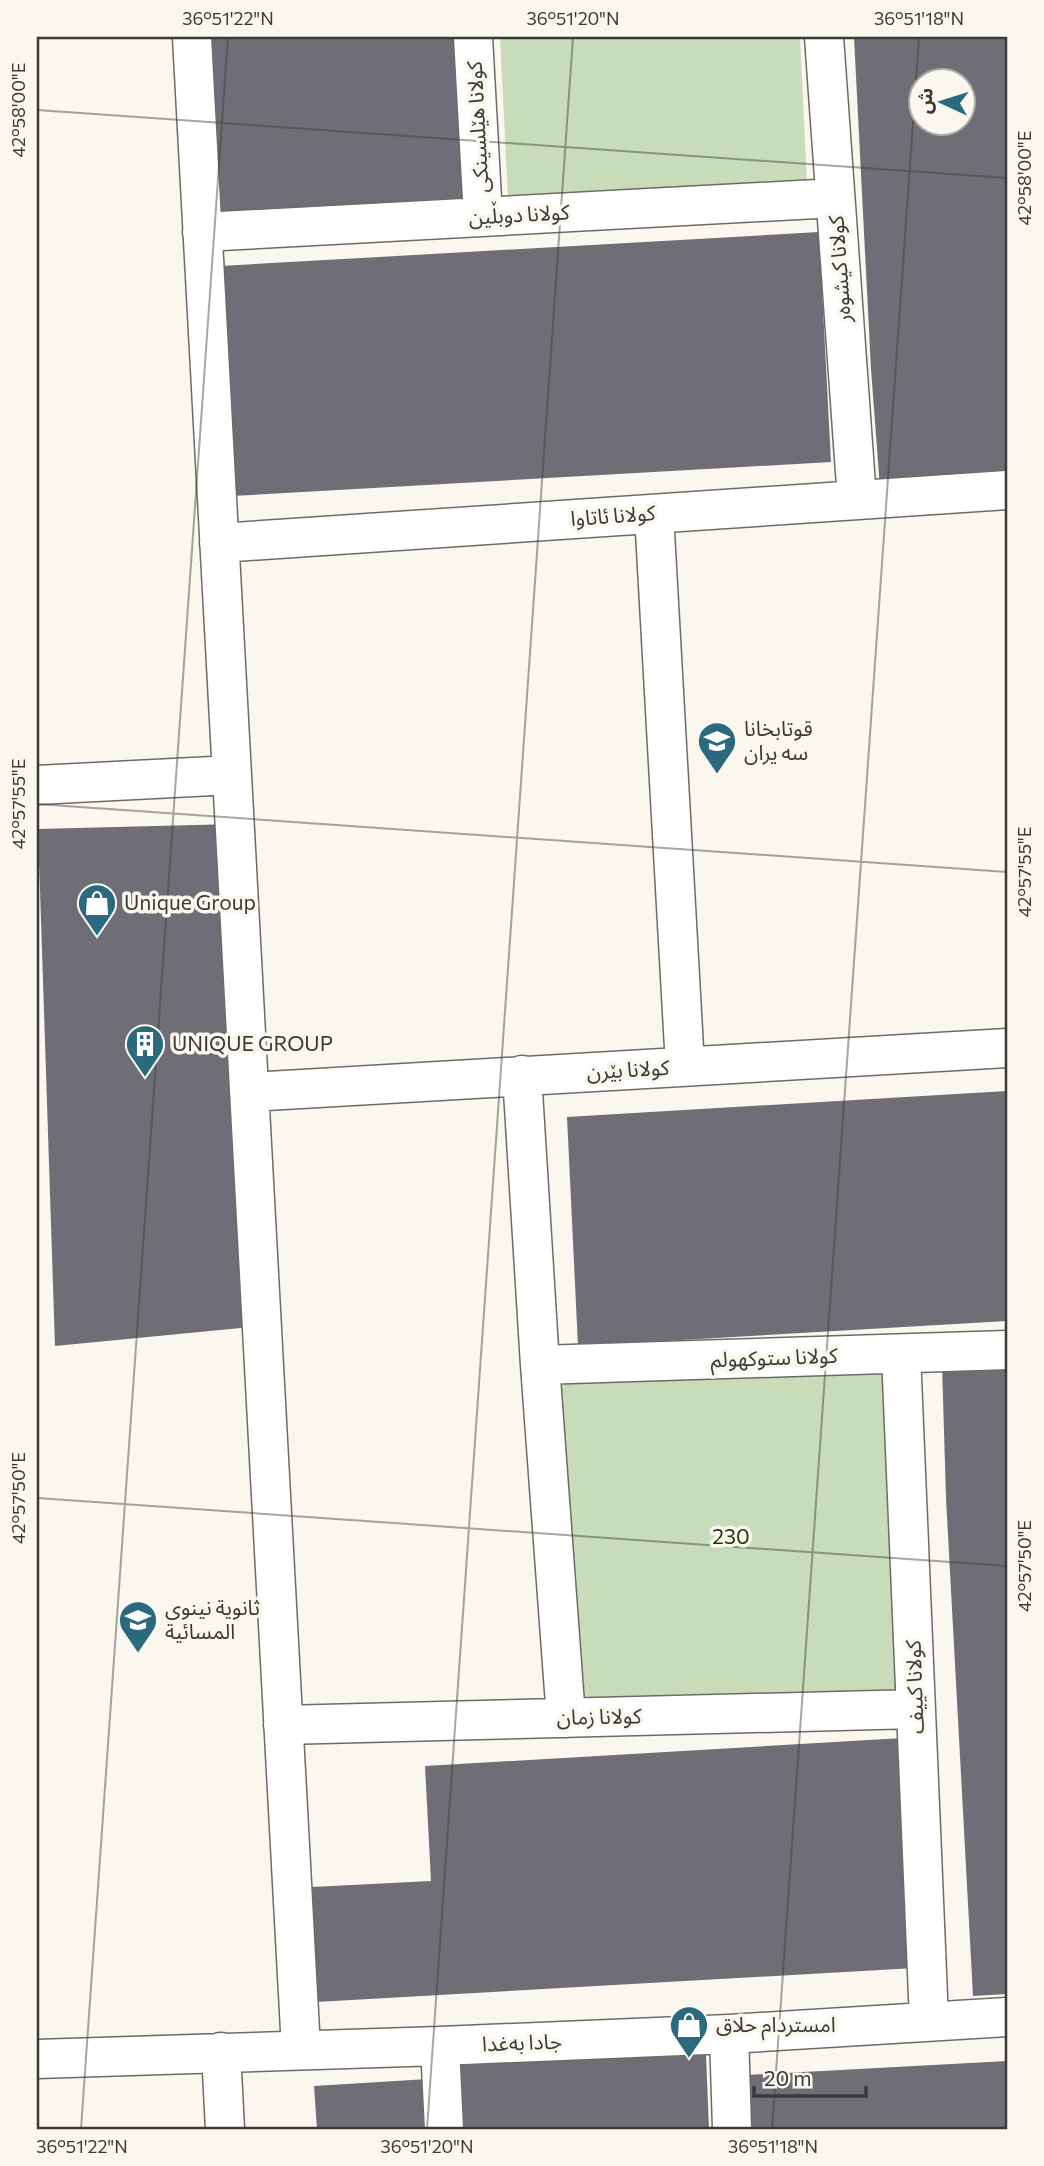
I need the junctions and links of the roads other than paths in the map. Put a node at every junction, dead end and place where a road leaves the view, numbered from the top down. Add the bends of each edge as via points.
1 (192, 37) edge
2 (473, 37) edge
3 (824, 37) edge
4 (835, 198) junction
5 (483, 217) junction
6 (202, 232) junction
7 (1007, 490) edge
8 (857, 500) junction
9 (654, 514) junction
10 (219, 543) junction
11 (232, 775) junction
12 (37, 785) edge
13 (1007, 1048) edge
14 (685, 1066) junction
15 (522, 1075) junction
16 (249, 1092) junction
17 (1007, 1350) edge
18 (901, 1354) junction
19 (540, 1365) junction
20 (916, 1709) junction
21 (566, 1718) junction
22 (283, 1725) junction
23 (1007, 2017) edge
24 (929, 2020) junction
25 (729, 2034) junction
26 (440, 2046) junction
27 (301, 2049) junction
28 (221, 2052) junction
29 (37, 2059) edge
30 (225, 2129) edge
31 (444, 2129) edge
32 (732, 2129) edge

1 - 6 street
2 - 5 street, كولانا ھێلسینکی
3 - 4 street, كولانا كیشوه‌ر
4 - 5 street, كولانا دوبڵین
4 - 8 street, كولانا كیشوه‌ر
5 - 6 street, كولانا دوبڵین
6 - 10 street
7 - 8 street, كولانا ئاتاوا
8 - 9 street, كولانا ئاتاوا
9 - 10 street, كولانا ئاتاوا
9 - 14 street
10 - 11 street
11 - 12 street
11 - 16 street
13 - 14 street, كولانا بێرن
14 - 15 street, كولانا بێرن
15 - 16 street, كولانا بێرن
15 - 19 street
16 - 22 street
17 - 18 street, كولانا ستوكهولم
18 - 19 street, كولانا ستوكهولم
18 - 20 street, كولانا كييف
19 - 21 street
20 - 21 street, كولانا زمان
20 - 24 street, كولانا كييف
21 - 22 street, كولانا زمان
22 - 27 street
23 - 24 street, جادا بەغدا
24 - 25 street, جادا بەغدا
25 - 26 street, جادا بەغدا
25 - 32 street
26 - 27 street, جادا بەغدا
26 - 31 street
27 - 28 street, جادا بەغدا
28 - 29 street, جادا بەغدا
28 - 30 street

